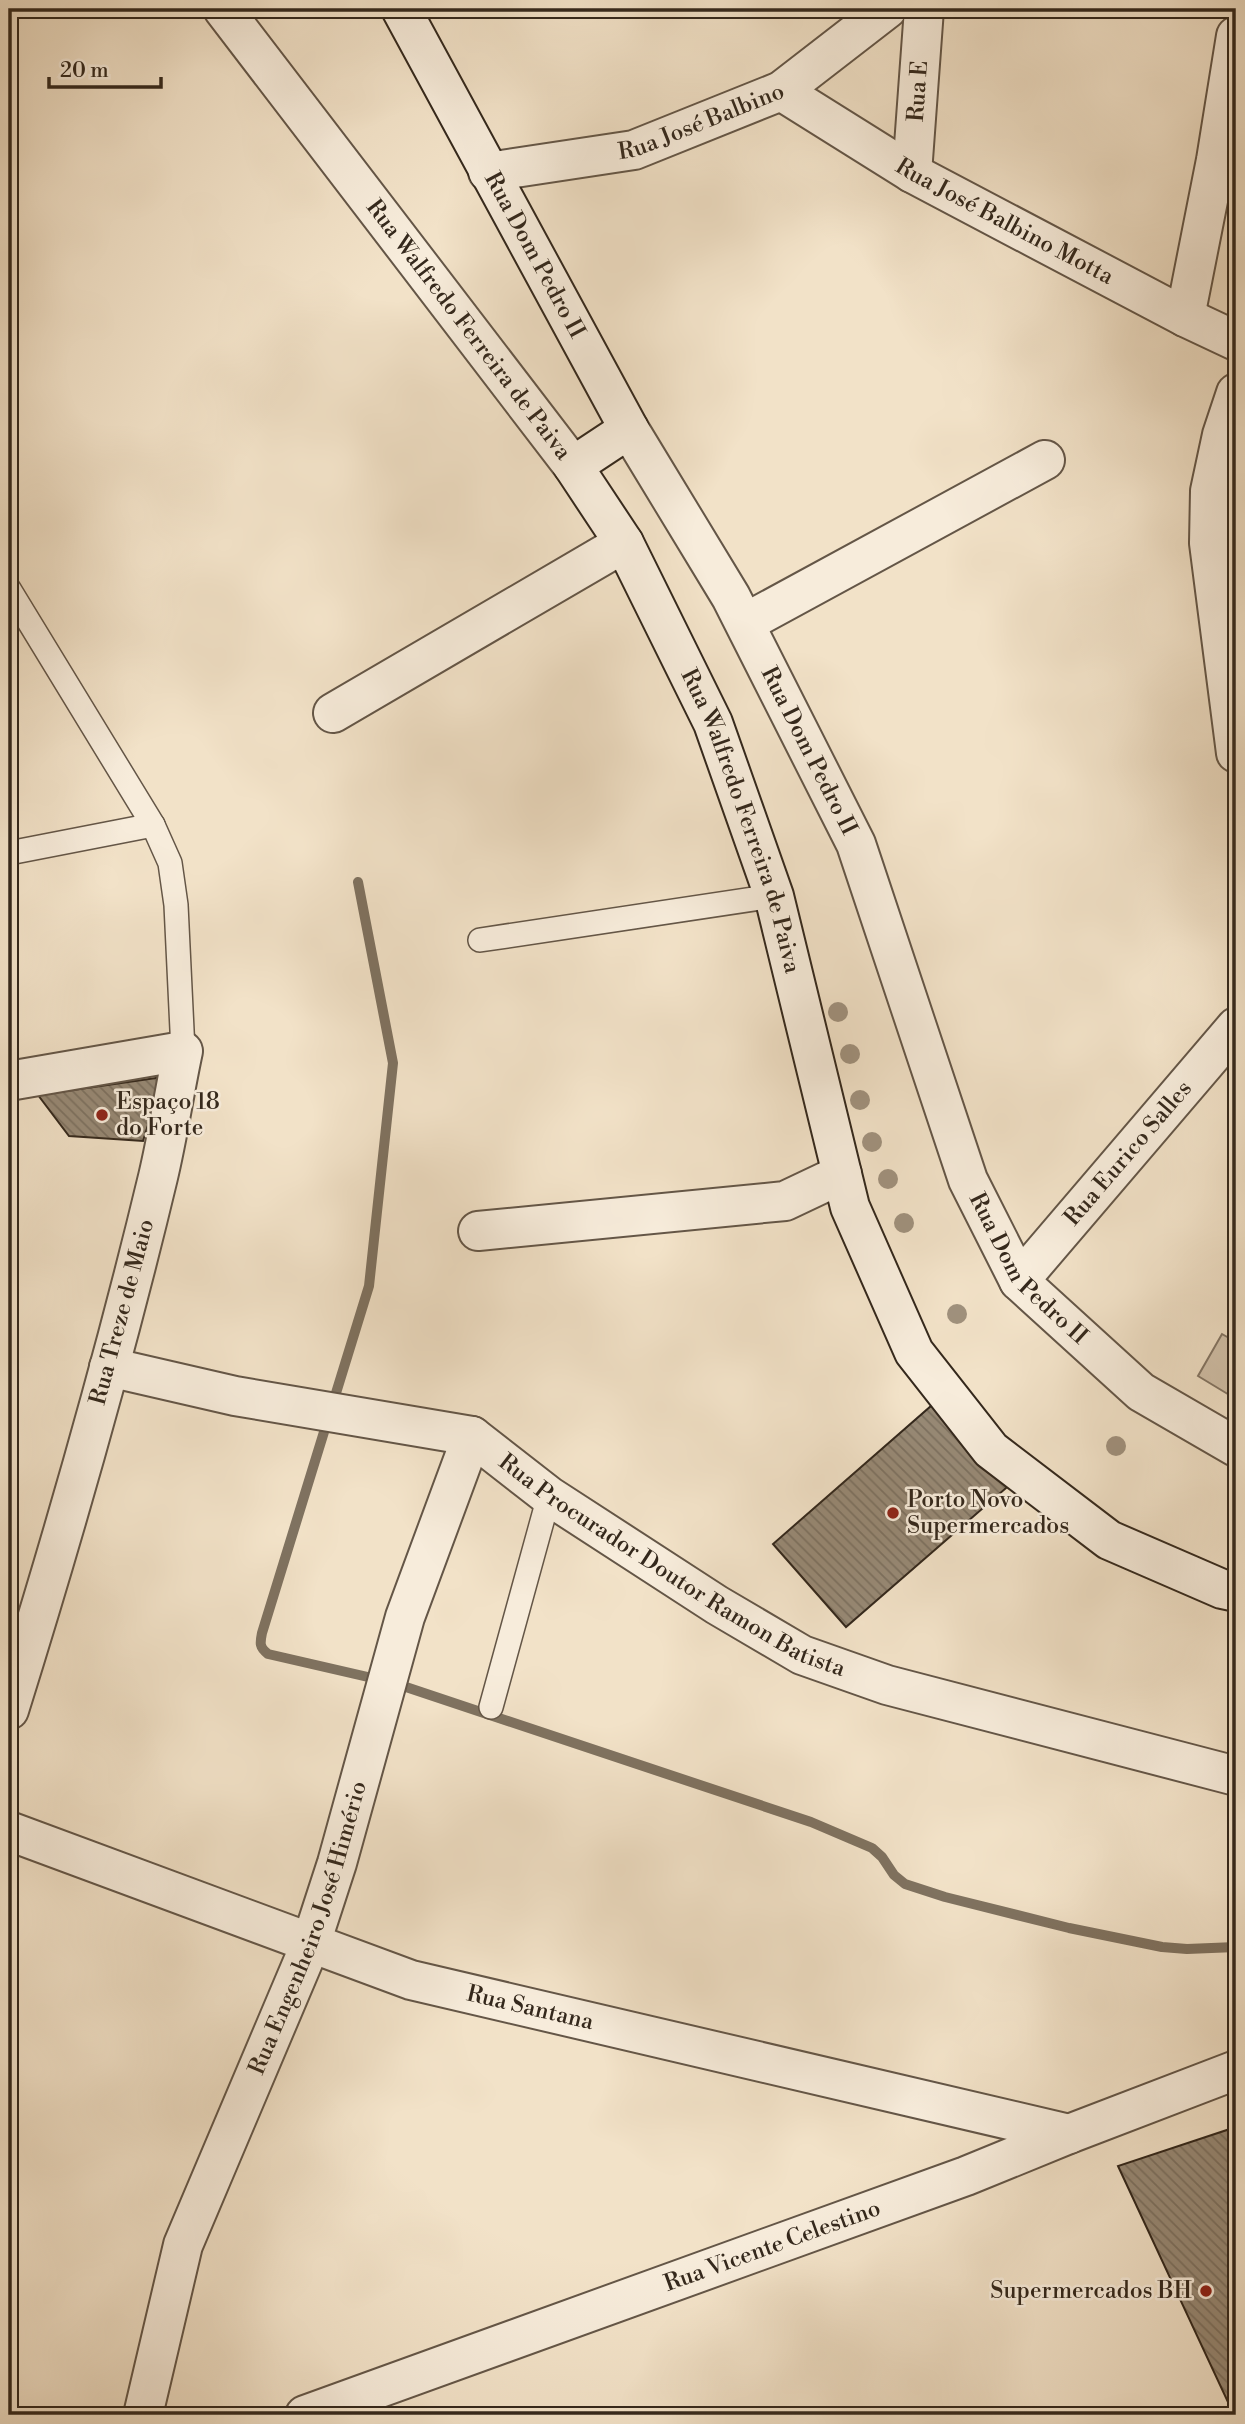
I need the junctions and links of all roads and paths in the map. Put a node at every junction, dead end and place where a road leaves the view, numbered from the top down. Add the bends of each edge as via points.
1 (223, 9) edge
2 (401, 9) edge
3 (887, 9) edge
4 (924, 9) edge
5 (1236, 36) edge
6 (781, 91) junction
7 (488, 172) junction
8 (912, 173) junction
9 (1185, 317) junction
10 (1236, 341) edge
11 (1236, 393) edge
12 (629, 429) junction
13 (1045, 460) dead end
14 (573, 466) junction
15 (624, 543) junction
16 (9, 589) edge
17 (745, 623) junction
18 (333, 713) dead end
19 (1236, 753) edge
20 (153, 825) junction
21 (9, 853) edge
22 (774, 896) junction
23 (480, 940) dead end
24 (1236, 1027) edge
25 (183, 1051) junction
26 (9, 1081) edge
27 (842, 1174) junction
28 (478, 1231) dead end
29 (1018, 1281) junction
30 (109, 1367) junction
31 (472, 1436) junction
32 (1236, 1447) edge
33 (550, 1496) junction
34 (1236, 1592) edge
35 (491, 1707) dead end
36 (9, 1710) edge
37 (1236, 1776) edge
38 (9, 1831) edge
39 (311, 1943) junction
40 (1236, 2070) edge
41 (1069, 2134) junction
42 (143, 2415) edge
43 (305, 2415) edge

1 - 14 street, Rua Walfredo Ferreira de Paiva
2 - 7 street, Rua Dom Pedro II
3 - 6 street, Rua José Balbino
4 - 8 street, Rua E
5 - 9 street
6 - 7 street, Rua José Balbino via 634,150
6 - 8 street, Rua José Balbino Motta
7 - 12 street, Rua Dom Pedro II
8 - 9 street, Rua José Balbino Motta
9 - 10 street, Rua José Balbino Motta
11 - 19 street via 1210,491 1209,530
12 - 14 street
12 - 17 street, Rua Dom Pedro II
13 - 17 street
14 - 15 street, Rua Walfredo Ferreira de Paiva
15 - 18 street
15 - 22 street, Rua Walfredo Ferreira de Paiva via 713,723
16 - 20 lane, Rua Treze de Maio
17 - 29 street, Rua Dom Pedro II via 856,844 968,1181
20 - 21 lane
20 - 25 lane, Rua Treze de Maio via 170,863 177,905
22 - 23 lane
22 - 27 street, Rua Walfredo Ferreira de Paiva
24 - 29 street, Rua Eurico Salles
25 - 26 street
25 - 30 street, Rua Treze de Maio via 158,1175
27 - 28 street via 785,1201
27 - 34 street, Rua Walfredo Ferreira de Paiva via 850,1207 914,1352 991,1450 1109,1540
29 - 32 street, Rua Dom Pedro II via 1141,1392
30 - 31 street, Rua Procurador Doutor Ramon Batista via 235,1396
30 - 36 street, Rua Treze de Maio
31 - 33 street, Rua Procurador Doutor Ramon Batista
31 - 39 street, Rua Engenheiro José Himério via 405,1617
33 - 35 lane
33 - 37 street, Rua Procurador Doutor Ramon Batista via 802,1655 887,1685
38 - 39 street, Rua Santana
39 - 41 street, Rua Santana via 411,1980
39 - 42 street, Rua Engenheiro José Himério via 183,2245
40 - 41 street, Rua Vicente Celestino
41 - 43 street, Rua Vicente Celestino via 966,2176

